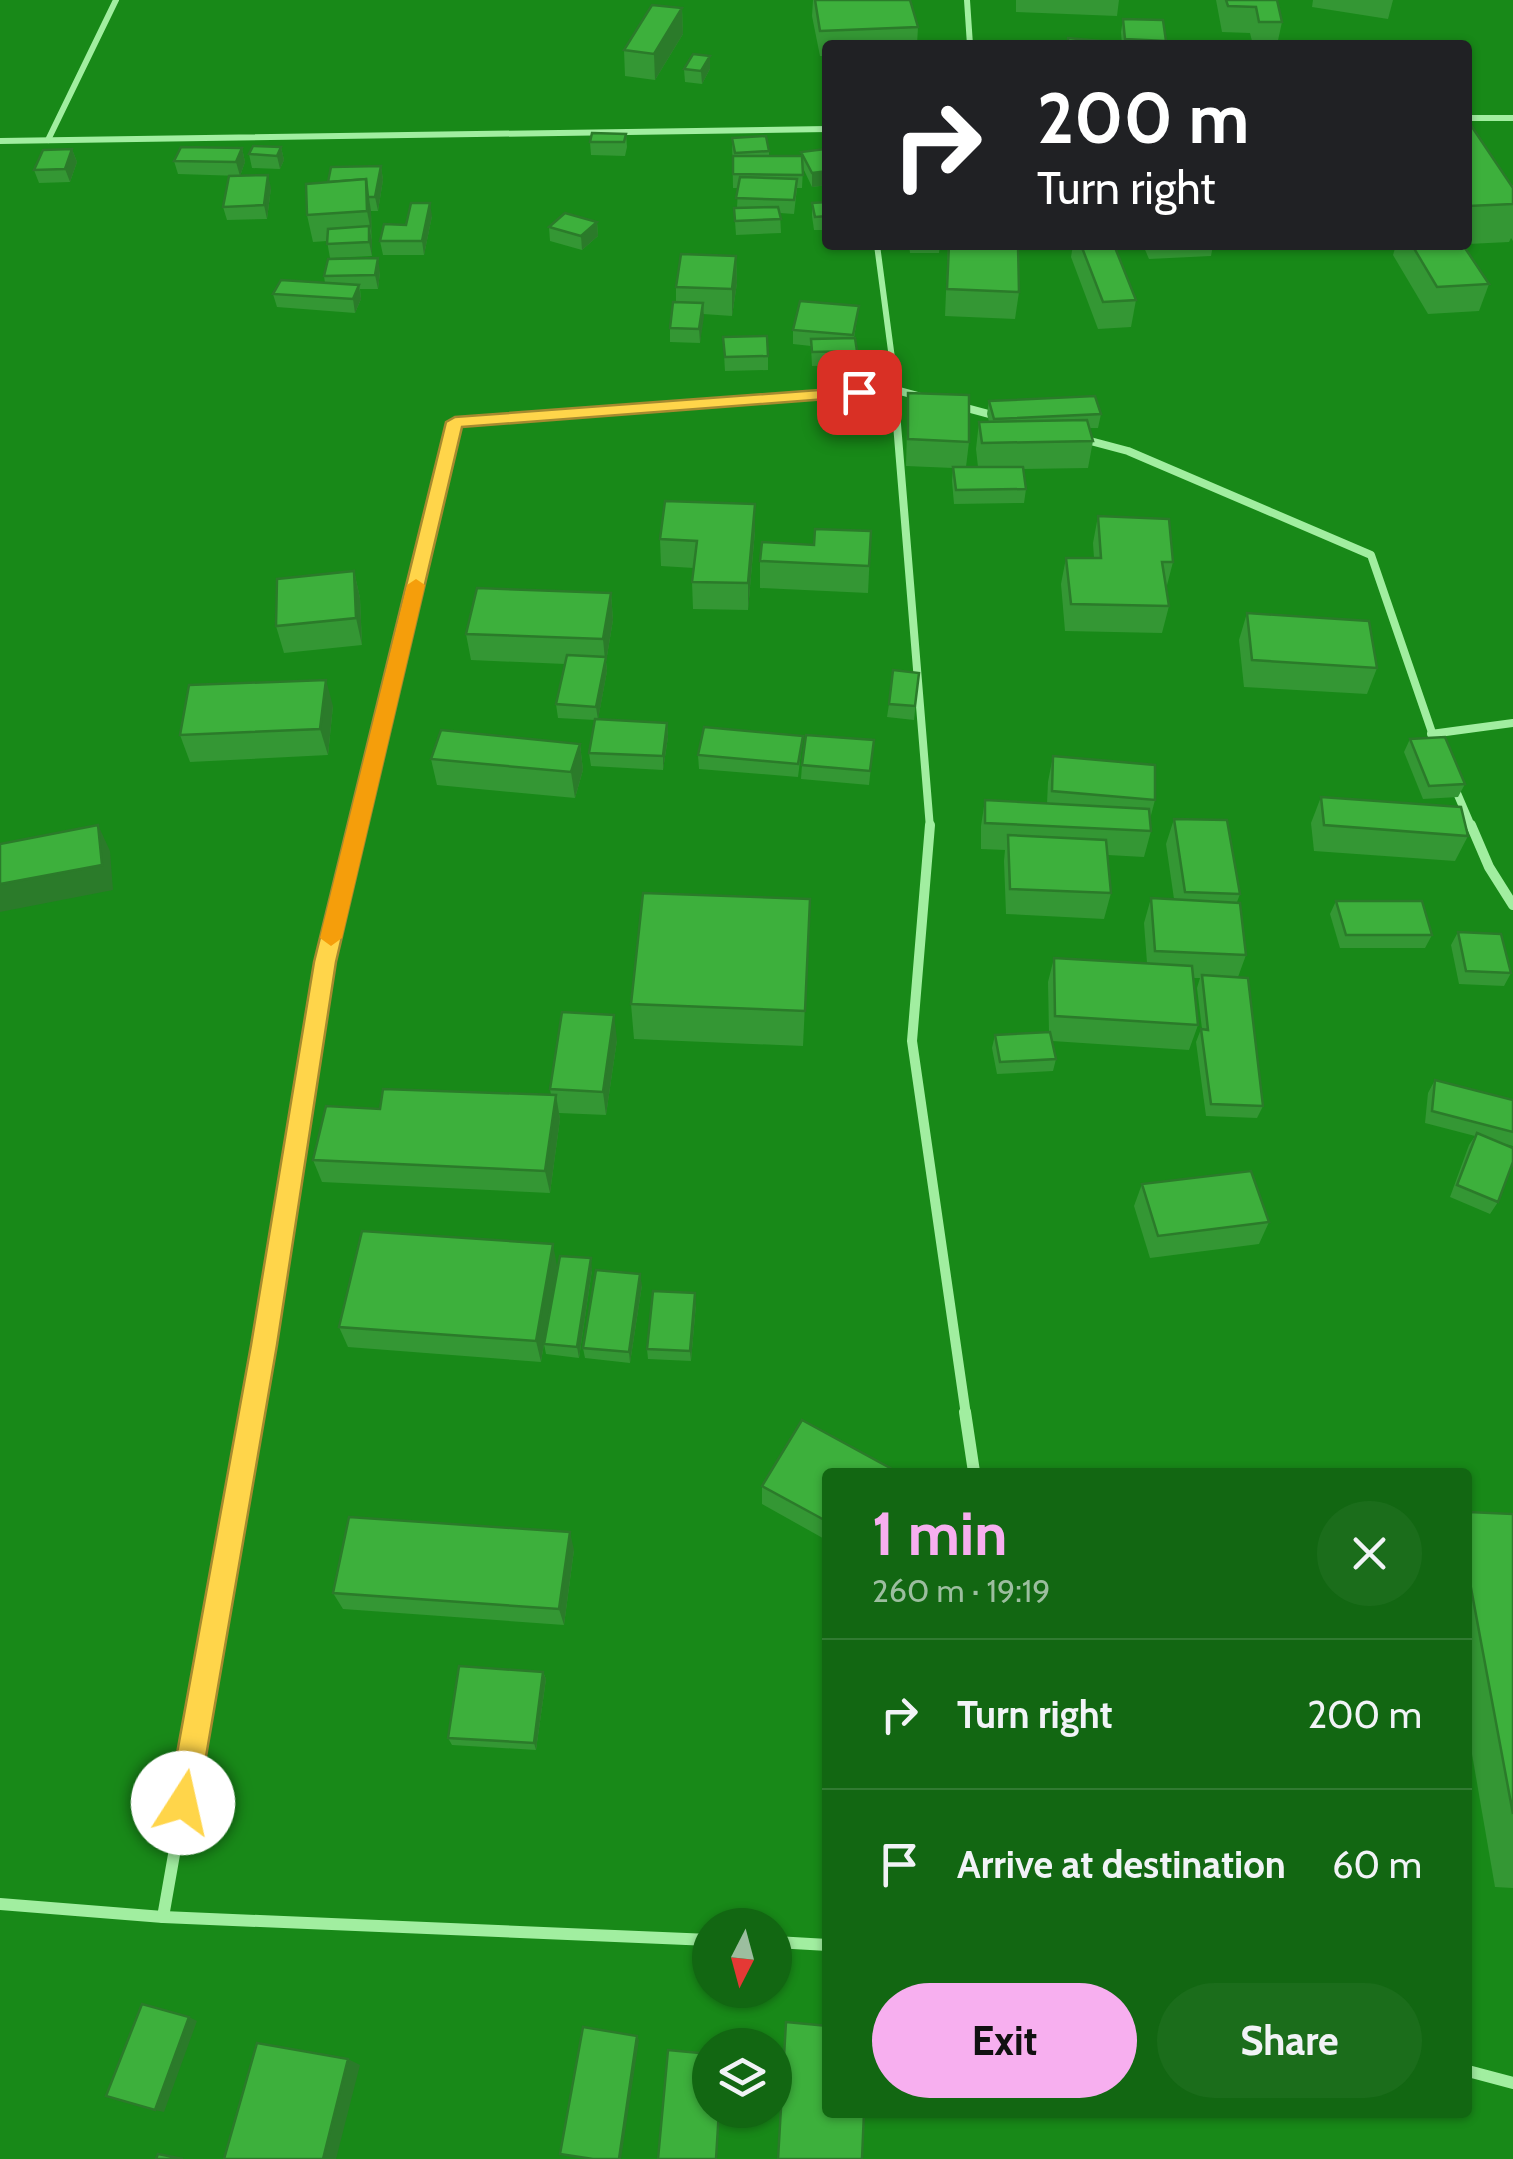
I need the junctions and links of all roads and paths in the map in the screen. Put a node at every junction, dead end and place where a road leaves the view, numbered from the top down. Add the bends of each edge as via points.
1 (116, 0) edge
2 (967, 0) edge
3 (970, 40) edge
4 (1472, 118) edge
5 (1513, 118) edge
6 (822, 129) edge
7 (48, 140) junction
8 (0, 141) edge
9 (878, 250) edge
10 (896, 390) junction
11 (932, 399) edge
12 (949, 404) edge
13 (1003, 418) edge
14 (1075, 437) edge
15 (1513, 723) edge
16 (1431, 734) junction
17 (1513, 906) edge
18 (973, 1468) edge
19 (0, 1904) edge
20 (163, 1917) junction
21 (692, 1939) edge
22 (792, 1943) edge
23 (822, 1944) edge
24 (1472, 2072) edge
25 (1513, 2084) edge

1 - 7 street
2 - 3 street
4 - 5 street
6 - 7 street
7 - 8 street
9 - 10 street
10 - 11 street
10 - 18 street via 930,830 912,1041
10 - 20 street via 455,422 325,962
12 - 13 street
14 - 16 street via 1128,451 1371,555
15 - 16 street
16 - 17 street
19 - 20 street
20 - 21 street
22 - 23 street
24 - 25 street

